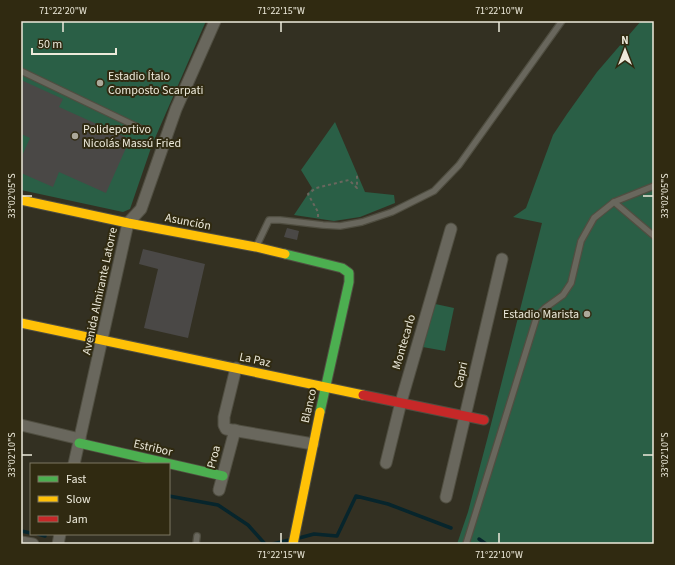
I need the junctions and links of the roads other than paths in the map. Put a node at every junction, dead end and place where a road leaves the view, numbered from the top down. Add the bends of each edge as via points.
1 (215, 21) edge
2 (562, 21) edge
3 (21, 71) edge
4 (146, 131) dead end
5 (654, 186) edge
6 (21, 200) edge
7 (614, 202) junction
8 (128, 223) junction
9 (451, 228) dead end
10 (654, 236) edge
11 (256, 247) junction
12 (502, 259) dead end
13 (349, 273) joint
14 (21, 322) edge
15 (102, 340) junction
16 (236, 368) junction
17 (326, 388) junction
18 (401, 402) junction
19 (464, 417) junction
20 (484, 420) dead end
21 (21, 425) edge
22 (235, 430) junction
23 (79, 441) junction
24 (313, 444) junction
25 (74, 463) edge
26 (170, 463) edge
27 (170, 463) edge
28 (386, 463) dead end
29 (223, 476) junction
30 (219, 490) dead end
31 (446, 497) dead end
32 (197, 536) dead end
33 (21, 542) edge
34 (33, 544) edge
35 (196, 544) edge
36 (293, 544) edge
37 (466, 544) edge

1 - 8 street, Avenida Almirante Latorre via 176,109 141,209
2 - 11 lane via 459,165 434,191 392,212 340,226 269,220
3 - 4 lane
5 - 7 lane
6 - 8 street, Asunción
7 - 10 lane
7 - 37 lane via 594,218 581,241 571,283 564,295 537,316
8 - 11 street, Asunción
8 - 15 street, Avenida Almirante Latorre
9 - 18 street, Montecarlo
11 - 13 street, Asunción via 342,268
12 - 19 street, Capri
13 - 17 street, Blanco
14 - 15 street, La Paz
15 - 16 street, La Paz
15 - 23 street, Avenida Almirante Latorre
16 - 17 street, La Paz
16 - 22 street via 224,417 226,429
17 - 18 street, La Paz
17 - 24 street, Blanco
18 - 19 street, La Paz
18 - 28 street, Montecarlo
19 - 20 street, La Paz
19 - 31 street, Capri
21 - 23 street
22 - 24 street
22 - 29 street, Proa
23 - 25 street, Avenida Almirante Latorre
23 - 27 street, Estribor
24 - 36 street, Blanco
26 - 29 street, Estribor
29 - 30 street, Proa
32 - 35 lane
33 - 34 street

